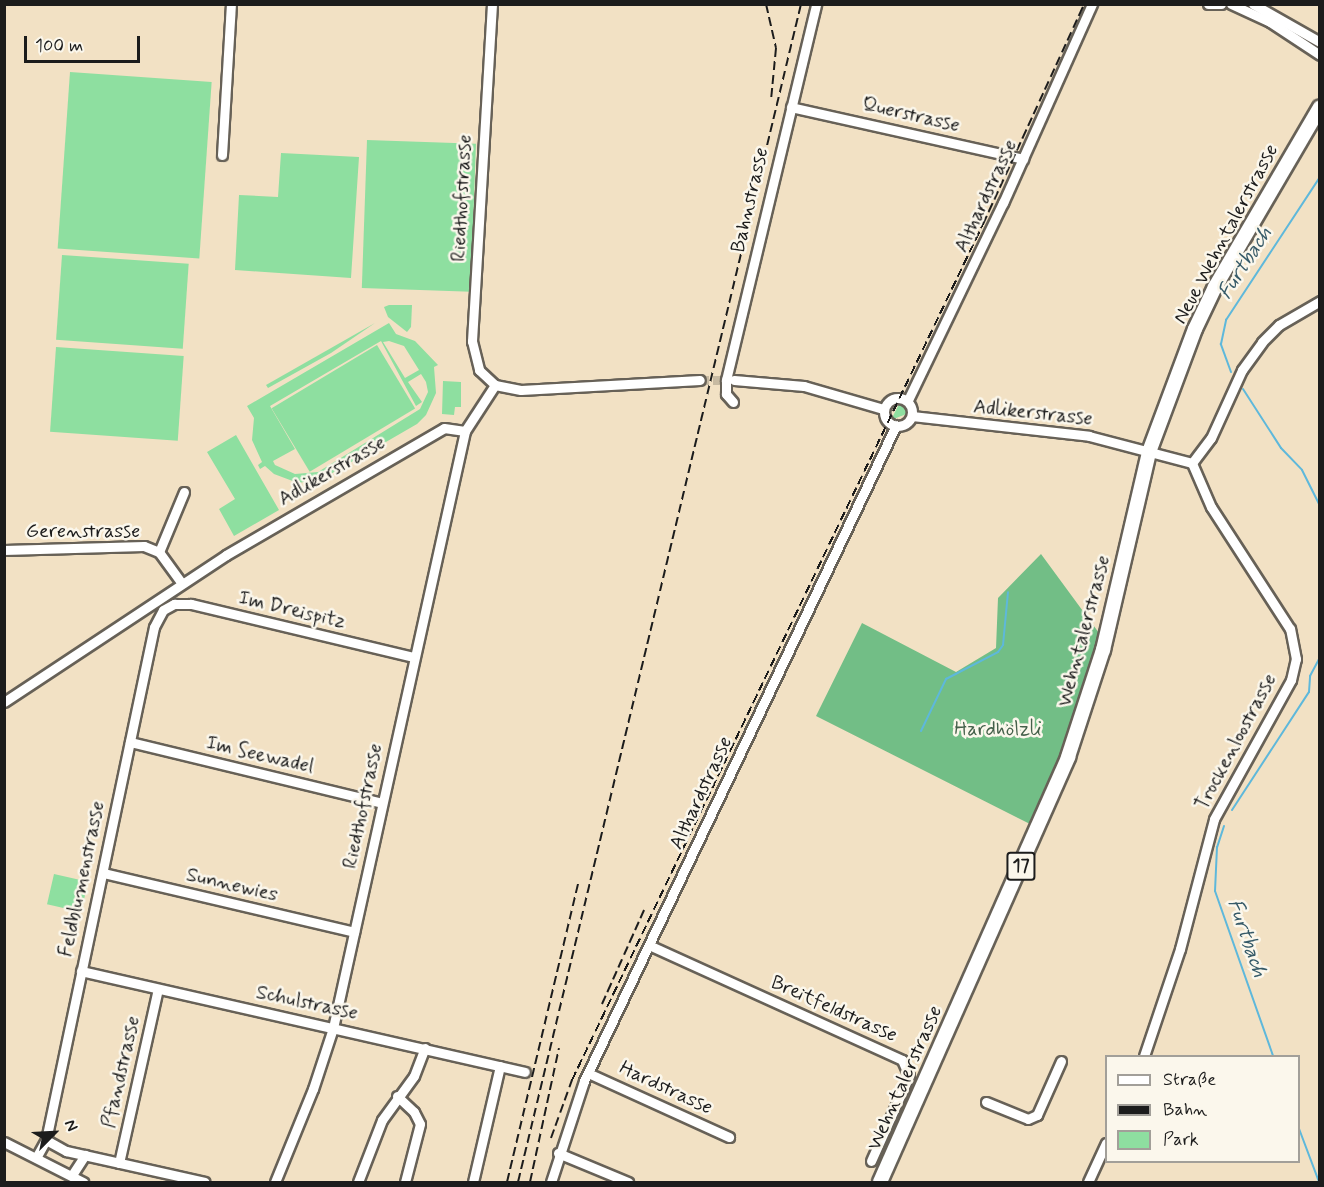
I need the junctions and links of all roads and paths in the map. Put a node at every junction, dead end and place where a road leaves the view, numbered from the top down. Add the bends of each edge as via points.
1 (231, 4) edge
2 (492, 4) edge
3 (816, 4) edge
4 (1092, 4) edge
5 (1208, 4) edge
6 (1221, 4) edge
7 (1231, 4) edge
8 (1253, 4) edge
9 (1320, 42) edge
10 (1320, 55) edge
11 (791, 106) junction
12 (1320, 107) edge
13 (222, 154) dead end
14 (1023, 159) junction
15 (1320, 301) edge
16 (700, 380) tunnel mouth
17 (734, 380) tunnel mouth
18 (495, 385) junction
19 (908, 400) junction
20 (733, 402) dead end
21 (884, 409) junction
22 (912, 416) junction
23 (896, 425) junction
24 (465, 430) junction
25 (1149, 452) junction
26 (1192, 463) junction
27 (184, 492) dead end
28 (4, 550) edge
29 (159, 552) junction
30 (181, 582) junction
31 (162, 610) joint
32 (414, 657) junction
33 (4, 702) edge
34 (130, 742) junction
35 (382, 803) junction
36 (103, 873) junction
37 (354, 932) junction
38 (651, 945) junction
39 (81, 971) junction
40 (158, 989) junction
41 (333, 1028) junction
42 (425, 1048) junction
43 (1144, 1055) edge
44 (1061, 1060) dead end
45 (500, 1066) junction
46 (525, 1072) dead end
47 (588, 1073) junction
48 (397, 1096) junction
49 (986, 1102) dead end
50 (729, 1137) dead end
51 (46, 1140) junction
52 (4, 1142) edge
53 (1105, 1147) edge
54 (558, 1153) junction
55 (85, 1155) junction
56 (37, 1156) junction
57 (871, 1161) dead end
58 (119, 1163) junction
59 (72, 1175) junction
60 (83, 1182) edge
61 (206, 1182) edge
62 (275, 1182) edge
63 (358, 1182) edge
64 (405, 1182) edge
65 (473, 1182) edge
66 (551, 1182) edge
67 (628, 1182) edge
68 (880, 1182) edge
69 (1088, 1182) edge

1 - 13 street
2 - 18 street, Riedthofstrasse via 472,341 479,370
3 - 11 street, Bahnstrasse
4 - 14 street, Althardstrasse
5 - 6 street
7 - 10 street via 1270,22
8 - 9 street
11 - 14 street, Querstrasse
11 - 20 street, Bahnstrasse via 726,380 726,394
12 - 25 main road, Neue Wehntalerstrasse / 17 via 1215,287
14 - 19 street, Althardstrasse
15 - 26 street via 1279,325 1262,342 1242,370 1207,446
16 - 18 street via 521,390
17 - 21 street via 804,386
18 - 24 street
19 - 21 street via 893,401
19 - 22 street via 914,408
21 - 23 street via 886,422
22 - 23 street
22 - 25 street, Adlikerstrasse via 1089,436
23 - 38 street, Althardstrasse
24 - 30 street, Adlikerstrasse via 444,428
24 - 32 street, Riedthofstrasse
25 - 26 street
25 - 68 main road, Wehntalerstrasse / 17 via 1103,650 1068,757
26 - 43 street, Trockenloostrasse via 1211,507 1290,628 1296,658 1291,680 1214,819 1180,949
27 - 29 street
28 - 29 street, Gerenstrasse via 128,544
29 - 30 street, Gerenstrasse
30 - 33 street, Adlikerstrasse
31 - 32 street, Im Dreispitz via 174,604 191,604
31 - 34 street, Feldblumenstrasse via 154,627
32 - 35 street, Riedthofstrasse
34 - 35 street, Im Seewadel
34 - 36 street, Feldblumenstrasse
35 - 37 street, Riedthofstrasse
36 - 37 street, Sunnewies
36 - 39 street, Feldblumenstrasse
37 - 41 street, Riedthofstrasse
38 - 47 street, Althardstrasse
38 - 57 street, Breitfeldstrasse via 902,1060 909,1076
39 - 40 street, Schulstrasse
39 - 51 street, Feldblumenstrasse
40 - 41 street, Schulstrasse
40 - 58 street, Pfandstrasse
41 - 42 street, Schulstrasse
41 - 62 street, Riedthofstrasse
42 - 45 street, Schulstrasse
42 - 48 street via 414,1076
44 - 49 street via 1037,1115 1028,1119
45 - 46 street, Schulstrasse
45 - 65 street
47 - 50 street, Hardstrasse
47 - 54 street, Althardstrasse
48 - 63 street via 382,1120
48 - 64 street via 420,1124
51 - 55 street
51 - 56 street, Feldblumenstrasse
52 - 56 street
53 - 69 street
54 - 66 street, Althardstrasse
54 - 67 street
55 - 58 street
55 - 59 street
56 - 59 street
58 - 61 street
59 - 60 street

